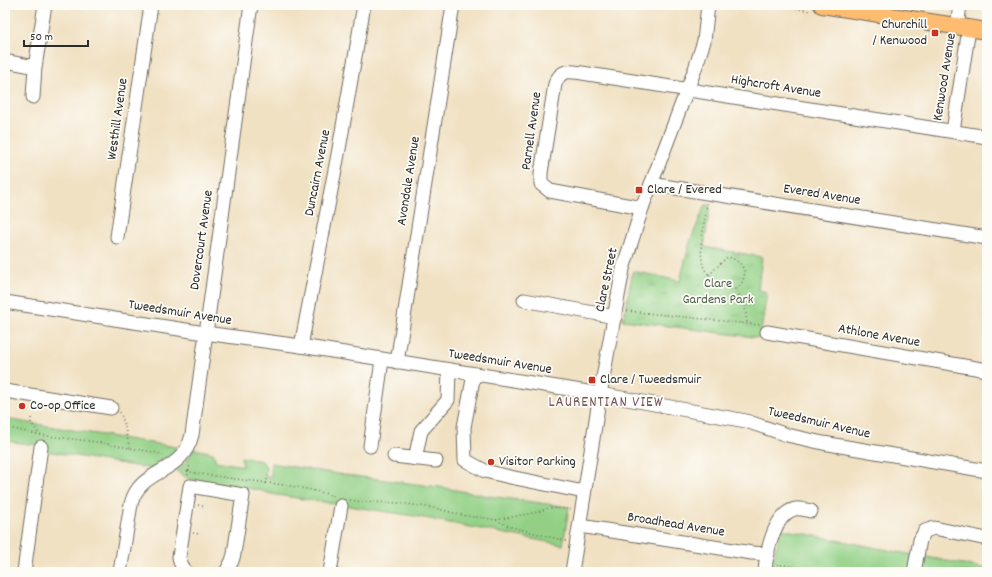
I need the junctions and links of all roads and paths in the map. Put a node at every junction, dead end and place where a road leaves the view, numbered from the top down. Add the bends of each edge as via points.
1 (45, 5) edge
2 (150, 5) edge
3 (251, 5) edge
4 (364, 5) edge
5 (453, 5) edge
6 (708, 5) edge
7 (822, 5) edge
8 (960, 5) edge
9 (963, 28) junction
10 (987, 31) edge
11 (5, 61) edge
12 (35, 67) junction
13 (561, 74) joint
14 (686, 89) junction
15 (33, 96) dead end
16 (953, 131) junction
17 (987, 137) edge
18 (651, 184) junction
19 (708, 193) junction
20 (642, 208) junction
21 (117, 238) dead end
22 (987, 238) edge
23 (709, 275) junction
24 (736, 289) junction
25 (524, 300) dead end
26 (5, 302) edge
27 (616, 314) junction
28 (747, 324) junction
29 (767, 332) joint
30 (205, 333) junction
31 (301, 346) junction
32 (382, 360) junction
33 (396, 362) junction
34 (449, 370) junction
35 (987, 370) edge
36 (474, 374) junction
37 (5, 391) edge
38 (600, 394) junction
39 (111, 408) joint
40 (31, 418) dead end
41 (5, 427) edge
42 (41, 441) junction
43 (370, 446) dead end
44 (130, 448) junction
45 (394, 456) dead end
46 (416, 459) junction
47 (190, 460) dead end
48 (436, 461) dead end
49 (173, 464) junction
50 (987, 471) edge
51 (188, 472) junction
52 (268, 476) dead end
53 (266, 484) junction
54 (190, 486) junction
55 (584, 492) junction
56 (342, 501) junction
57 (582, 511) junction
58 (811, 511) dead end
59 (496, 520) junction
60 (580, 526) junction
61 (987, 539) edge
62 (577, 544) junction
63 (766, 564) edge
64 (24, 572) edge
65 (120, 572) edge
66 (186, 572) edge
67 (226, 572) edge
68 (330, 572) edge
69 (572, 572) edge
70 (826, 572) edge
71 (914, 572) edge

1 - 12 street
2 - 21 street, Westhill Avenue
3 - 30 street, Dovercourt Avenue
4 - 31 street, Duncairn Avenue
5 - 33 street, Avondale Avenue
6 - 14 street, Clare Street via 704,41
7 - 9 main road
8 - 9 street, Kenwood Avenue
9 - 10 main road
9 - 16 street, Kenwood Avenue
11 - 12 street
12 - 15 street
13 - 14 street, Highcroft Avenue via 569,71
13 - 20 street, Parnell Avenue via 555,84 541,184 550,190
14 - 16 street, Highcroft Avenue
14 - 18 street, Clare Street
16 - 17 street, Highcroft Avenue
18 - 19 street, Evered Avenue
18 - 20 street, Clare Street
19 - 22 street, Evered Avenue
19 - 23 path via 701,253 703,266
20 - 27 street, Clare Street via 623,269
23 - 24 path via 721,284
23 - 24 path via 728,257 737,261 743,268 744,278
24 - 28 path via 745,306
25 - 27 street
26 - 30 street, Tweedsmuir Avenue
27 - 28 path via 697,318
27 - 38 street, Clare Street
28 - 29 path via 762,325
29 - 35 street, Athlone Avenue
30 - 31 street, Tweedsmuir Avenue
30 - 49 street, Dovercourt Avenue via 191,440 182,456
31 - 32 street, Tweedsmuir Avenue
32 - 33 street, Tweedsmuir Avenue
32 - 43 street
33 - 34 street, Tweedsmuir Avenue
34 - 36 street, Tweedsmuir Avenue
34 - 46 street via 448,400 421,431
36 - 38 street, Tweedsmuir Avenue
36 - 55 street via 464,426 465,460 485,471
37 - 39 street
38 - 50 street, Tweedsmuir Avenue via 746,421 787,435 823,443
38 - 55 street, Clare Street
39 - 44 path via 120,411
40 - 42 path
41 - 42 path
42 - 44 path via 96,442
42 - 64 street
44 - 49 path via 158,453
45 - 46 street
46 - 48 street
47 - 51 path
49 - 51 path
49 - 65 street, Dovercourt Avenue via 147,480 134,493
51 - 53 path
51 - 54 path via 187,482
52 - 53 path
53 - 56 path via 305,488
54 - 66 street via 179,557
54 - 67 street via 243,494 234,554
55 - 57 street, Clare Street
56 - 59 path via 400,503
56 - 68 street
57 - 59 path via 548,508
57 - 60 street, Clare Street
58 - 63 street via 795,509 782,516 773,535
59 - 62 path via 508,526
60 - 62 street, Clare Street
60 - 63 street, Broadhead Avenue via 752,553
61 - 71 street via 934,528 925,531 920,540
62 - 69 street, Clare Street
63 - 70 path via 792,565

